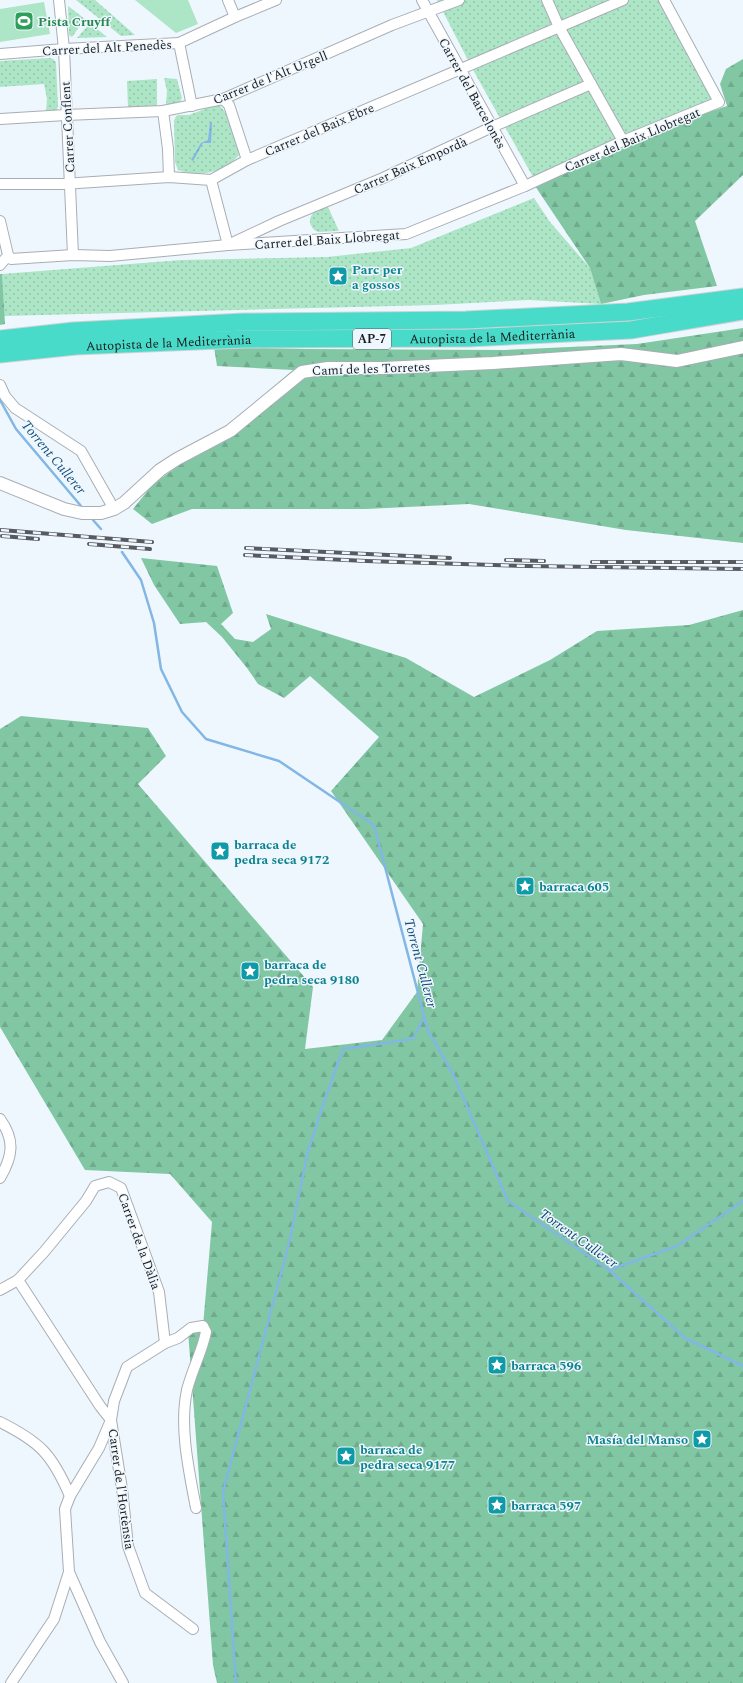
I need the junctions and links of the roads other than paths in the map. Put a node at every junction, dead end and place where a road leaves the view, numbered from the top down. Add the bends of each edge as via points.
1 (59, 0) edge
2 (228, 0) edge
3 (276, 0) edge
4 (422, 0) edge
5 (459, 0) edge
6 (547, 0) edge
7 (623, 0) edge
8 (664, 0) edge
9 (428, 12) junction
10 (235, 17) junction
11 (559, 27) junction
12 (178, 43) junction
13 (64, 49) junction
14 (0, 54) edge
15 (459, 69) junction
16 (592, 84) junction
17 (223, 99) junction
18 (192, 106) junction
19 (163, 112) junction
20 (66, 115) junction
21 (0, 119) edge
22 (492, 127) junction
23 (623, 142) junction
24 (247, 160) junction
25 (169, 178) junction
26 (211, 180) junction
27 (70, 183) junction
28 (0, 184) edge
29 (525, 186) junction
30 (0, 221) edge
31 (228, 245) junction
32 (73, 255) junction
33 (5, 259) edge
34 (743, 297) edge
35 (743, 311) edge
36 (0, 339) edge
37 (743, 347) edge
38 (0, 354) edge
39 (0, 385) edge
40 (0, 483) edge
41 (114, 509) junction
42 (0, 1119) edge
43 (0, 1178) edge
44 (18, 1280) junction
45 (0, 1290) edge
46 (165, 1343) junction
47 (111, 1420) junction
48 (0, 1422) edge
49 (70, 1496) junction
50 (196, 1508) dead end
51 (69, 1572) junction
52 (193, 1629) dead end
53 (11, 1683) edge
54 (123, 1683) edge

1 - 13 street, Carrer Conflent
2 - 10 street
3 - 10 street, Carrer del Alt Penedès
4 - 9 street, Carrer del Barcelonès
5 - 9 street, Carrer de l'Alt Urgell
6 - 11 street
7 - 11 street, Carrer del Baix Ebre
8 - 23 street, Carrer del Baix Llobregat via 719,102
9 - 15 street, Carrer del Barcelonès
9 - 17 street, Carrer de l'Alt Urgell via 392,24
10 - 12 street, Carrer del Alt Penedès
11 - 15 street, Carrer del Baix Ebre
11 - 16 street
12 - 13 street, Carrer del Alt Penedès
12 - 18 street
13 - 14 street, Carrer del Alt Penedès
13 - 20 street, Carrer Conflent
15 - 22 street, Carrer del Barcelonès
15 - 24 street, Carrer del Baix Ebre
16 - 22 street, Carrer Baix Empordà
16 - 23 street
17 - 18 street, Carrer de l'Alt Urgell
17 - 24 street via 229,104
18 - 19 street, Carrer de l'Alt Urgell
19 - 20 street, Carrer de l'Alt Urgell
19 - 25 street
20 - 21 street, Carrer de l'Alt Urgell
20 - 27 street, Carrer Conflent
22 - 29 street, Carrer del Barcelonès
22 - 31 street, Carrer Baix Empordà via 383,178
23 - 29 street, Carrer del Baix Llobregat
24 - 26 street, Carrer del Baix Ebre
25 - 26 street
25 - 27 street
26 - 31 street
27 - 28 street
27 - 32 street, Carrer Conflent
29 - 31 street, Carrer del Baix Llobregat via 406,234
30 - 33 street
31 - 32 street, Carrer del Baix Llobregat via 110,256
32 - 33 street, Carrer del Baix Llobregat
34 - 36 highway, Autopista de la Mediterrània / AP-7 via 628,312 466,320 243,322 73,331
35 - 38 highway, Autopista de la Mediterrània / AP-7 via 631,330 468,338 245,339 76,346
37 - 41 street, Camí de les Torretes via 678,361 621,354 486,364 328,368 302,372 230,432 166,466
39 - 41 street via 15,408 81,451
40 - 41 street, Camí de les Torretes via 64,509 82,513 102,513
42 - 43 street via 8,1130 11,1150
44 - 45 street, Carrer de la Dàlia
44 - 46 street, Carrer de la Dàlia via 86,1201 95,1186 109,1182 121,1188 159,1292
44 - 47 street, Carrer de l'Hortènsia
46 - 47 street via 127,1367 114,1401
46 - 50 street via 178,1338 191,1328 203,1326 206,1332 187,1390 184,1428
47 - 49 street via 99,1448
47 - 52 street, Carrer de l'Hortènsia via 128,1546 145,1593
48 - 49 street via 23,1434 46,1453 60,1473
49 - 51 street via 65,1509
51 - 53 street via 54,1619
51 - 54 street via 100,1642

